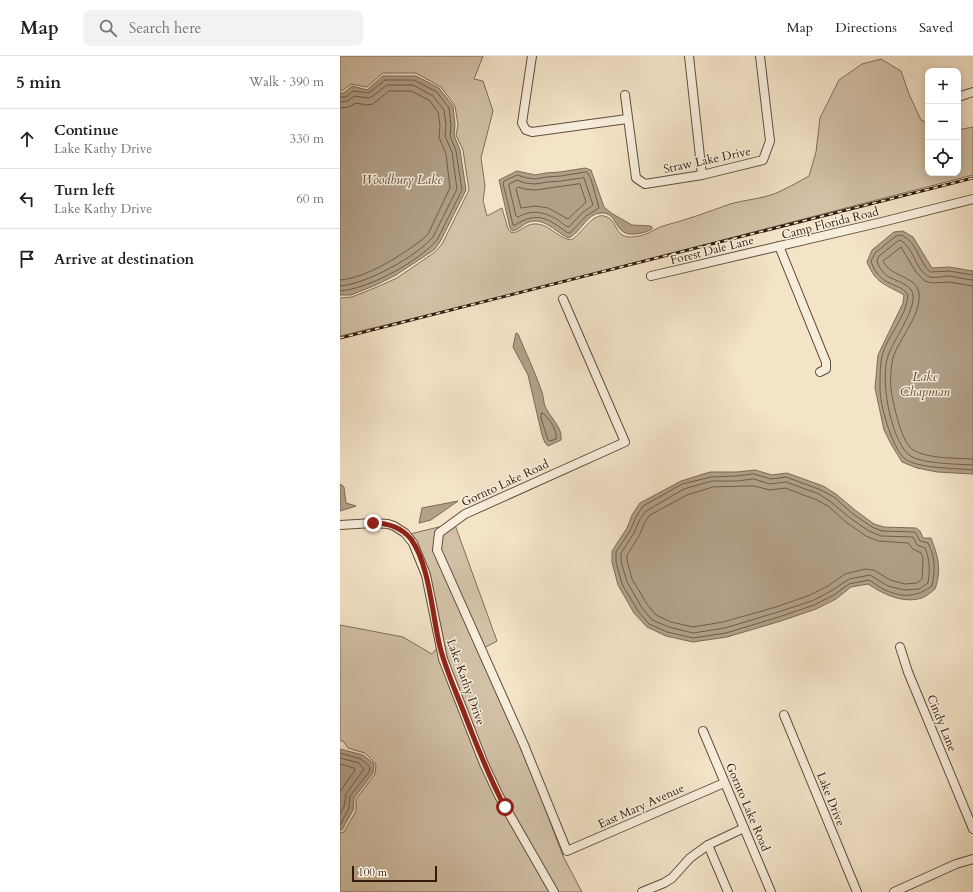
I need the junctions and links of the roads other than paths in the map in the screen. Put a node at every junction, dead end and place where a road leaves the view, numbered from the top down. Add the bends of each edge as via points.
1 (532, 56) edge
2 (689, 56) edge
3 (760, 56) edge
4 (973, 92) edge
5 (624, 95) dead end
6 (961, 96) edge
7 (627, 119) junction
8 (702, 175) junction
9 (973, 199) edge
10 (779, 246) junction
11 (651, 276) dead end
12 (563, 299) dead end
13 (820, 372) dead end
14 (340, 525) edge
15 (900, 647) dead end
16 (784, 715) dead end
17 (703, 731) dead end
18 (724, 783) junction
19 (744, 828) junction
20 (973, 829) edge
21 (708, 845) junction
22 (567, 851) joint
23 (973, 859) edge
24 (554, 892) edge
25 (642, 892) edge
26 (728, 892) edge
27 (771, 892) edge
28 (857, 892) edge
29 (894, 892) edge

1 - 7 street via 522,123 526,130 532,132
2 - 8 street
3 - 8 street, Straw Lake Drive via 770,141 763,160
4 - 6 street
5 - 7 street, Straw Lake Drive
7 - 8 street, Straw Lake Drive via 636,178 645,184
9 - 10 street, Camp Florida Road
10 - 11 street, Forest Dale Lane
10 - 13 street, Camp Florida Road via 826,362 826,369
12 - 22 street, Gornto Lake Road via 625,442 464,514 439,533 438,550 524,745
14 - 24 street, Lake Kathy Drive via 388,524 405,532 413,543 426,575 444,659 484,764 499,796
15 - 20 street, Cindy Lane
16 - 28 street, Lake Drive
17 - 18 street, Gornto Lake Road
18 - 19 street, Gornto Lake Road
18 - 22 street, East Mary Avenue
19 - 21 street
19 - 27 street, Gornto Lake Road
21 - 25 street via 690,858 672,878
21 - 26 street
23 - 29 street

